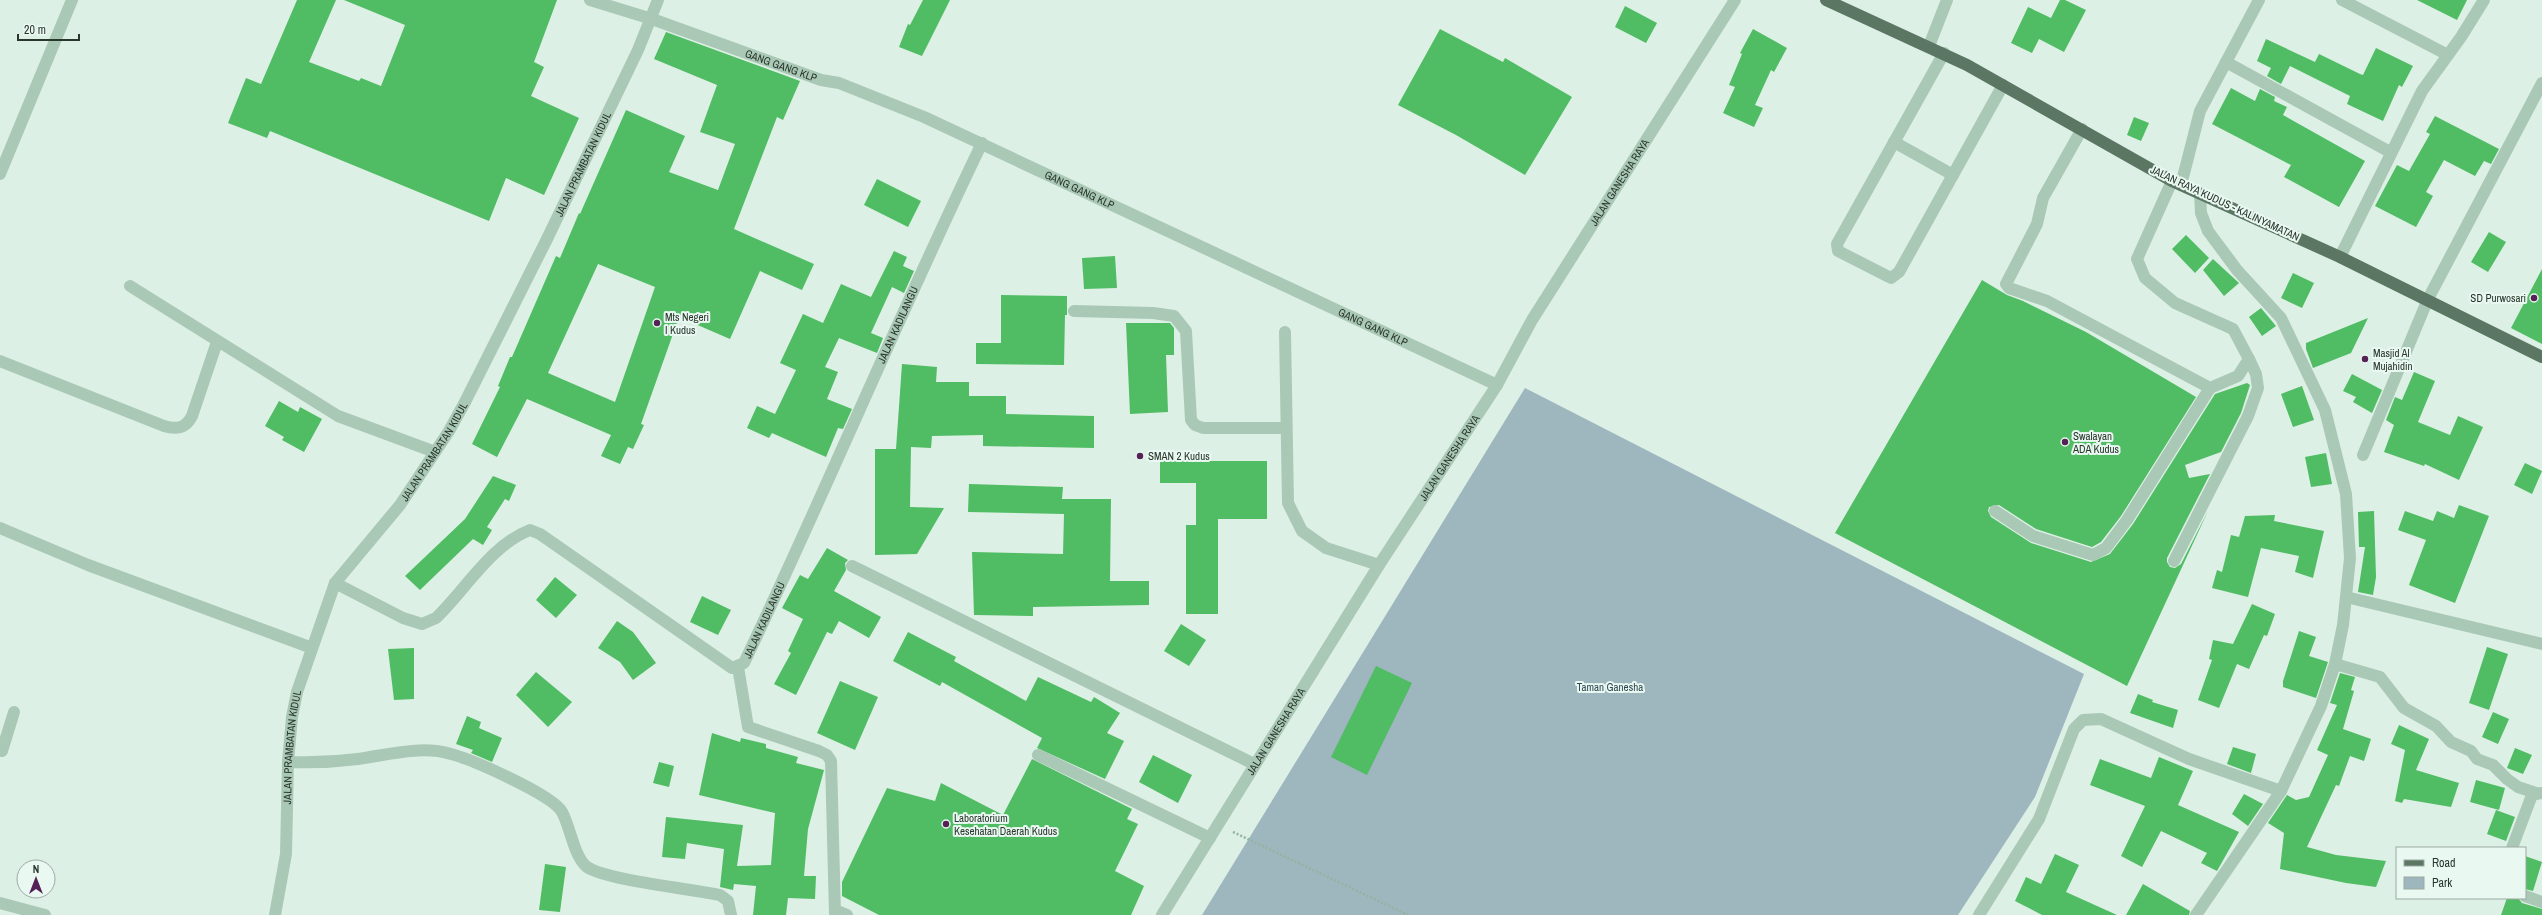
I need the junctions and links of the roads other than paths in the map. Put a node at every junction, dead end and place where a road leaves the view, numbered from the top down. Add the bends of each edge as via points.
1 (72, 0) edge
2 (590, 0) edge
3 (658, 0) edge
4 (1735, 0) edge
5 (1826, 0) edge
6 (1947, 0) edge
7 (2259, 0) edge
8 (2342, 0) edge
9 (2484, 0) edge
10 (652, 19) junction
11 (1929, 46) junction
12 (1944, 53) junction
13 (2448, 55) junction
14 (2226, 62) junction
15 (2542, 83) edge
16 (2003, 85) junction
17 (2082, 129) junction
18 (1894, 142) junction
19 (982, 143) junction
20 (2390, 152) junction
21 (0, 174) edge
22 (1953, 175) junction
23 (2176, 183) junction
24 (2200, 193) junction
25 (2340, 257) junction
26 (130, 286) dead end
27 (2428, 299) junction
28 (1074, 311) dead end
29 (1286, 332) dead end
30 (217, 342) junction
31 (2542, 357) edge
32 (2249, 358) junction
33 (0, 362) edge
34 (1497, 385) junction
35 (2210, 388) junction
36 (1286, 428) junction
37 (435, 452) junction
38 (2363, 454) dead end
39 (1995, 511) dead end
40 (0, 528) edge
41 (2174, 561) dead end
42 (1379, 565) junction
43 (852, 566) dead end
44 (335, 583) junction
45 (2346, 598) junction
46 (2542, 644) edge
47 (312, 648) junction
48 (2335, 664) junction
49 (738, 667) junction
50 (14, 712) dead end
51 (0, 750) edge
52 (1038, 755) dead end
53 (288, 762) junction
54 (1254, 764) junction
55 (2281, 792) junction
56 (2539, 793) edge
57 (1210, 838) junction
58 (2512, 847) edge
59 (2526, 896) edge
60 (2542, 902) edge
61 (0, 903) edge
62 (835, 912) edge
63 (45, 915) edge
64 (275, 915) edge
65 (731, 915) edge
66 (847, 915) edge
67 (1162, 915) edge
68 (1978, 915) edge
69 (2196, 915) edge

1 - 21 street
2 - 10 street, GANG GANG KLP
3 - 10 street, JALAN PRAMBATAN KIDUL
4 - 34 street, JALAN GANESHA RAYA via 1532,320
5 - 11 main road, JALAN RAYA KUDUS - KALINYAMATAN
6 - 11 street
7 - 14 street
8 - 13 street
9 - 13 street
10 - 19 street, GANG GANG KLP via 807,76 839,83
10 - 37 street, JALAN PRAMBATAN KIDUL via 547,239 465,402
11 - 12 main road, JALAN RAYA KUDUS - KALINYAMATAN
12 - 16 main road, JALAN RAYA KUDUS - KALINYAMATAN
12 - 18 street
13 - 20 street via 2422,91
14 - 20 street
14 - 23 street via 2200,111
15 - 27 street
16 - 17 main road, JALAN RAYA KUDUS - KALINYAMATAN
16 - 22 street
17 - 23 main road, JALAN RAYA KUDUS - KALINYAMATAN
17 - 35 street via 2043,198 2037,224 2006,284 2009,288 2047,301
18 - 22 street
18 - 22 street via 1837,244 1838,252 1891,278 1899,272
19 - 34 street, GANG GANG KLP
19 - 49 street, JALAN KADILANGU via 932,246 803,540 744,663
20 - 25 street
23 - 24 main road, JALAN RAYA KUDUS - KALINYAMATAN
23 - 32 street via 2137,259 2140,270 2145,278 2174,303 2233,329
24 - 25 main road, JALAN RAYA KUDUS - KALINYAMATAN
24 - 45 street via 2201,213 2212,237 2237,270 2281,318 2326,410 2346,494 2350,558
25 - 27 main road, JALAN RAYA KUDUS - KALINYAMATAN
26 - 30 street
27 - 31 main road, JALAN RAYA KUDUS - KALINYAMATAN
27 - 38 street
28 - 36 street via 1174,316 1186,331 1190,420 1195,425 1203,428
29 - 36 street
30 - 33 street via 188,423 181,428 173,429
30 - 37 street via 338,416
32 - 35 street via 2238,376
32 - 41 street via 2256,374 2258,388 2248,416
34 - 42 street, JALAN GANESHA RAYA
35 - 39 street via 2127,520 2106,548 2093,555 2040,538
36 - 42 street via 1288,503 1302,531 1326,548
37 - 44 street, JALAN PRAMBATAN KIDUL via 400,504
40 - 47 street via 88,565
42 - 54 street, JALAN GANESHA RAYA
43 - 54 street
44 - 47 street, JALAN PRAMBATAN KIDUL
44 - 49 street, JALAN KADILANGU via 403,618 422,624 436,618 499,549 517,535 530,530 540,534 732,668
45 - 46 street
45 - 48 street
47 - 53 street, JALAN PRAMBATAN KIDUL via 292,717
48 - 55 street via 2321,706
48 - 56 street via 2380,677 2404,708 2436,726 2451,742 2471,751 2477,759 2493,765 2518,787
49 - 62 street via 748,727 819,751 827,755 831,761
50 - 51 street via 2,751
52 - 57 street
53 - 64 street, JALAN PRAMBATAN KIDUL via 286,854
53 - 65 street via 334,762 423,751 451,754 517,782 550,800 562,811 576,848 587,866 608,875 720,895 728,901
54 - 57 street, JALAN GANESHA RAYA
55 - 68 street via 2189,759 2101,719 2083,720 2074,729 2039,819
55 - 69 street
56 - 58 street via 2532,795
57 - 67 street, JALAN GANESHA RAYA
59 - 60 street
61 - 63 street
62 - 66 street

